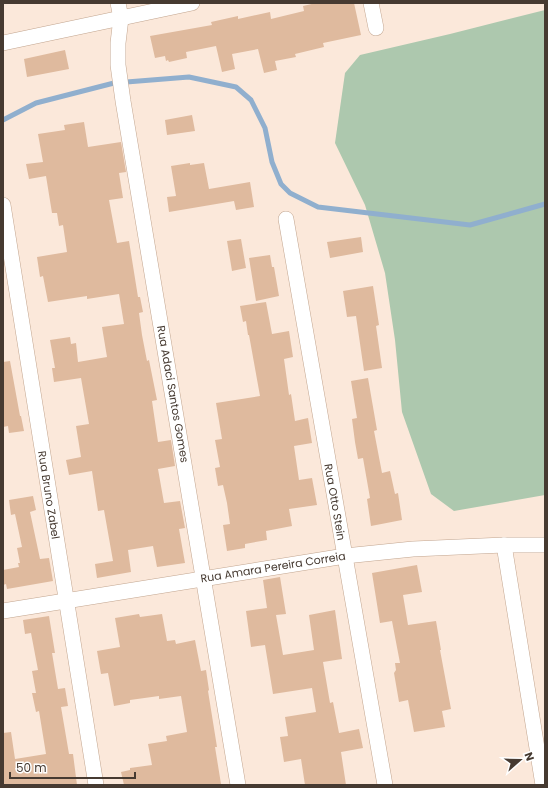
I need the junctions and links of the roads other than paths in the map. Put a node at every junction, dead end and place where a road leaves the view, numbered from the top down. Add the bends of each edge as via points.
1 (118, 3) edge
2 (192, 3) edge
3 (371, 3) edge
4 (121, 18) junction
5 (376, 28) dead end
6 (3, 43) edge
7 (3, 205) edge
8 (286, 219) dead end
9 (504, 545) junction
10 (545, 545) edge
11 (344, 556) junction
12 (204, 577) junction
13 (66, 601) junction
14 (3, 611) edge
15 (96, 785) edge
16 (238, 785) edge
17 (385, 785) edge
18 (543, 785) edge

1 - 4 street, Rua Adaci Santos Gomes
2 - 4 street
3 - 5 street
4 - 6 street
4 - 12 street, Rua Adaci Santos Gomes via 118,64 123,101
7 - 13 street, Rua Bruno Zabel
8 - 11 street, Rua Otto Stein
9 - 10 street, Rua Amara Pereira Correia
9 - 11 street, Rua Amara Pereira Correia via 413,549
9 - 18 street
11 - 12 street, Rua Amara Pereira Correia
11 - 17 street, Rua Otto Stein
12 - 13 street, Rua Amara Pereira Correia
12 - 16 street, Rua Adaci Santos Gomes
13 - 14 street, Rua Amara Pereira Correia
13 - 15 street, Rua Bruno Zabel

